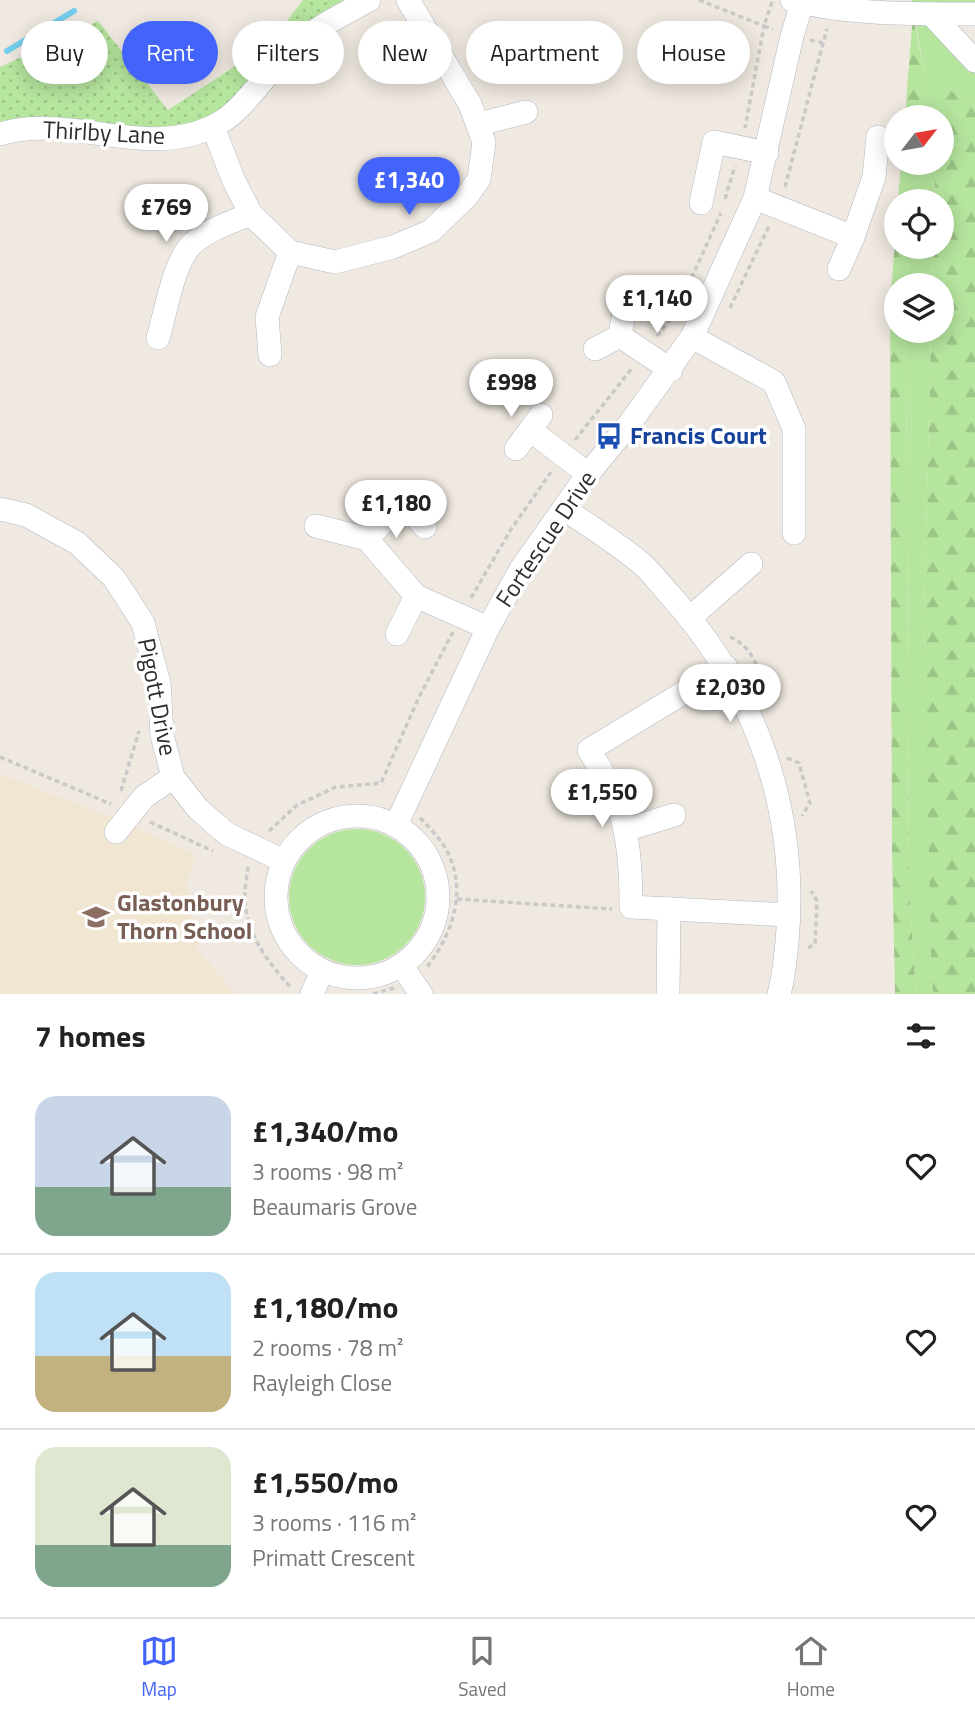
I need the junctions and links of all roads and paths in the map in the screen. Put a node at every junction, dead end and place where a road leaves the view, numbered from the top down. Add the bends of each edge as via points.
1 (369, 0) edge
2 (408, 0) edge
3 (699, 0) edge
4 (797, 1) edge
5 (930, 14) junction
6 (975, 14) edge
7 (975, 61) edge
8 (526, 112) dead end
9 (479, 124) junction
10 (213, 127) junction
11 (0, 134) edge
12 (878, 137) dead end
13 (741, 147) junction
14 (767, 153) junction
15 (755, 198) junction
16 (701, 203) dead end
17 (251, 214) junction
18 (853, 237) junction
19 (290, 252) junction
20 (839, 269) dead end
21 (625, 306) dead end
22 (620, 336) junction
23 (692, 337) junction
24 (158, 338) dead end
25 (595, 349) dead end
26 (643, 353) junction
27 (270, 355) dead end
28 (671, 370) junction
29 (516, 449) dead end
30 (564, 454) junction
31 (587, 474) junction
32 (0, 509) edge
33 (564, 509) junction
34 (316, 526) dead end
35 (425, 527) dead end
36 (794, 533) dead end
37 (367, 539) junction
38 (751, 564) dead end
39 (416, 596) junction
40 (461, 616) junction
41 (691, 618) junction
42 (488, 628) junction
43 (397, 634) dead end
44 (726, 667) junction
45 (140, 729) dead end
46 (173, 777) junction
47 (120, 794) dead end
48 (674, 815) dead end
49 (396, 825) junction
50 (625, 830) junction
51 (116, 832) dead end
52 (255, 849) junction
53 (284, 861) junction
54 (457, 899) dead end
55 (631, 907) junction
56 (669, 909) junction
57 (789, 915) junction
58 (402, 966) junction
59 (322, 971) junction
60 (290, 994) edge
61 (312, 994) edge
62 (421, 994) edge
63 (668, 994) edge
64 (779, 994) edge

1 - 10 street, Thirlby Lane via 316,29 236,110
2 - 9 street
3 - 13 path via 764,26
4 - 5 street
4 - 14 street, Fortescue Drive
5 - 6 street
5 - 7 street
8 - 9 street
9 - 19 street via 484,142 479,179 431,231 393,247 335,262
10 - 11 street, Thirlby Lane via 173,138 136,139 70,128 17,129
10 - 17 street
12 - 18 street via 874,177
13 - 14 street
13 - 16 street via 714,142
13 - 26 path via 720,214 676,312
14 - 15 street, Fortescue Drive
15 - 18 street
15 - 23 street, Fortescue Drive
17 - 19 street
17 - 24 street via 191,244 180,262
18 - 20 street
19 - 27 street via 267,317
21 - 22 street
22 - 25 street
22 - 26 street
23 - 28 street, Fortescue Drive
23 - 36 street via 774,382 794,429
26 - 28 street
26 - 30 path
28 - 31 street, Fortescue Drive
29 - 30 street via 536,422
30 - 31 street
30 - 40 path via 510,531
31 - 33 street, Fortescue Drive
32 - 46 street, Pigott Drive via 26,515 76,542 114,578 129,601 143,623 159,683 162,735
33 - 41 street via 642,565
33 - 42 street, Fortescue Drive via 521,569
34 - 37 street
35 - 37 street via 402,502
37 - 39 street
38 - 41 street
39 - 40 street
39 - 43 street
40 - 42 street
40 - 52 path via 381,783 337,787 297,805
41 - 44 street
42 - 49 street, Fortescue Drive
44 - 50 street via 589,750 615,796
44 - 57 street via 756,730 778,792 788,852
45 - 47 path
46 - 51 street via 144,797
46 - 52 street, Pigott Drive via 198,809 227,834
48 - 50 street
49 - 53 street via 371,816 345,816 320,824 299,839
49 - 58 street via 418,842 433,866 439,894 436,922 423,947
50 - 55 street
52 - 53 street, Pigott Drive
52 - 60 path via 248,863 245,902 254,938 292,989
53 - 59 street via 276,886 285,936 300,956
54 - 55 path via 614,910
55 - 56 street
56 - 57 street
56 - 63 street
57 - 64 street
58 - 59 street via 367,978 348,979
58 - 62 street
59 - 61 street

